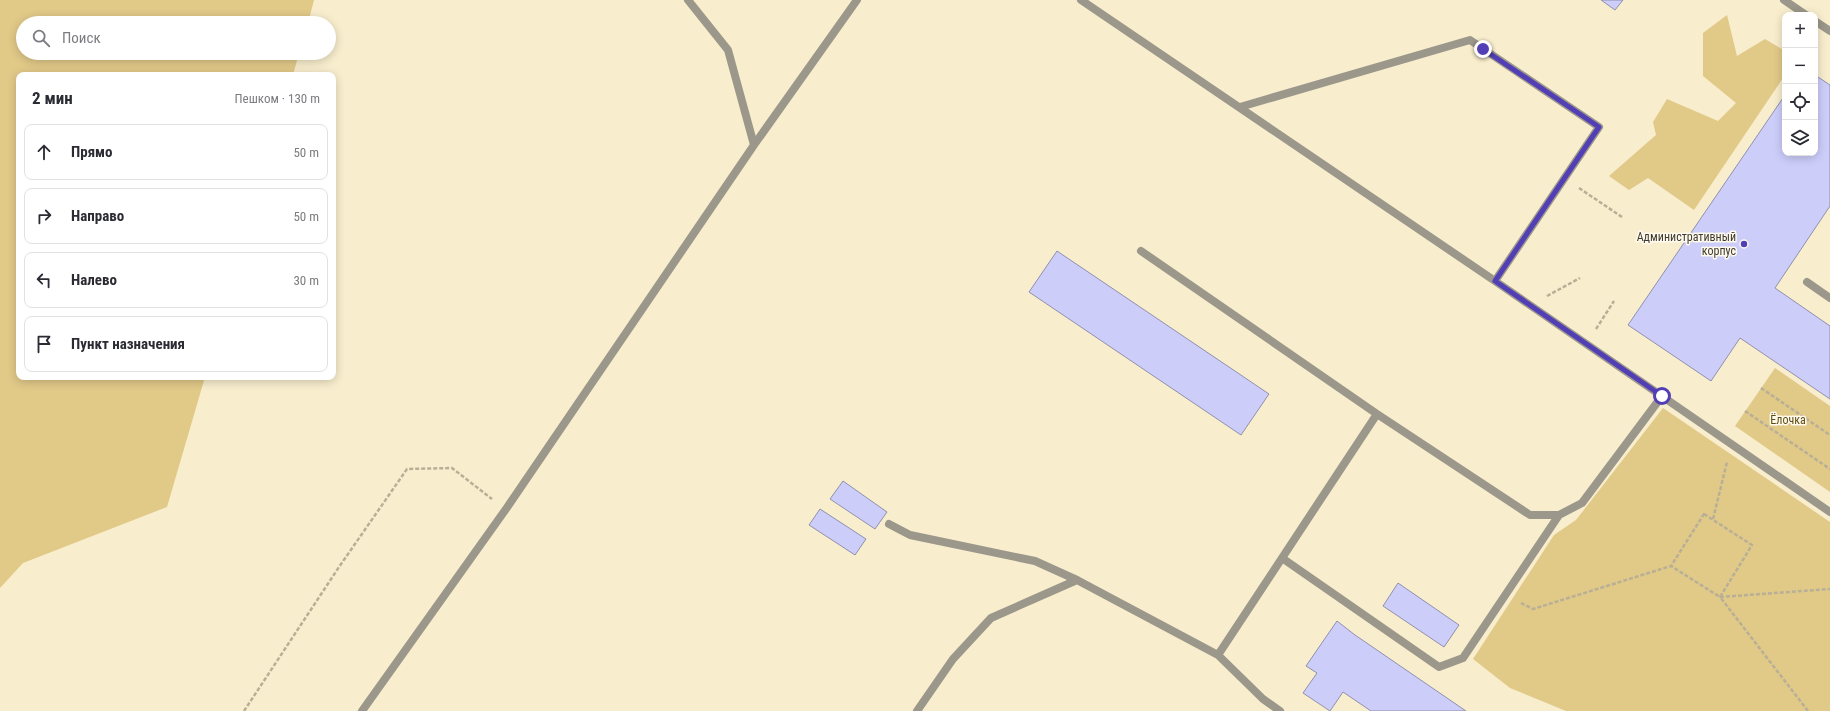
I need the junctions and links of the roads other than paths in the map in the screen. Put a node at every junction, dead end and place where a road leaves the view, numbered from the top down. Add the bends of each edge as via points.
1 (688, 0) edge
2 (857, 0) edge
3 (1081, 0) edge
4 (1784, 0) edge
5 (1802, 12) edge
6 (1818, 23) edge
7 (1830, 31) edge
8 (1240, 107) junction
9 (754, 145) junction
10 (1141, 251) dead end
11 (1495, 281) junction
12 (1807, 282) dead end
13 (1830, 298) edge
14 (1662, 396) junction
15 (1377, 414) junction
16 (1830, 512) edge
17 (1559, 515) junction
18 (889, 524) dead end
19 (1282, 558) junction
20 (1078, 580) junction
21 (1218, 656) junction
22 (362, 711) edge
23 (917, 711) edge
24 (1280, 711) edge

1 - 9 street via 728,50
2 - 9 street
3 - 8 street
4 - 5 street
6 - 7 street
8 - 11 street
8 - 11 street via 1470,40 1599,127
9 - 22 street via 506,509
10 - 15 street
11 - 14 street
12 - 13 street
14 - 16 street
14 - 17 street via 1582,503
15 - 17 street via 1530,515
15 - 19 street
17 - 19 street via 1463,658 1440,667
18 - 20 street via 910,534 1035,561
19 - 21 street
20 - 21 street
20 - 23 street via 991,618 953,659
21 - 24 street via 1263,699

